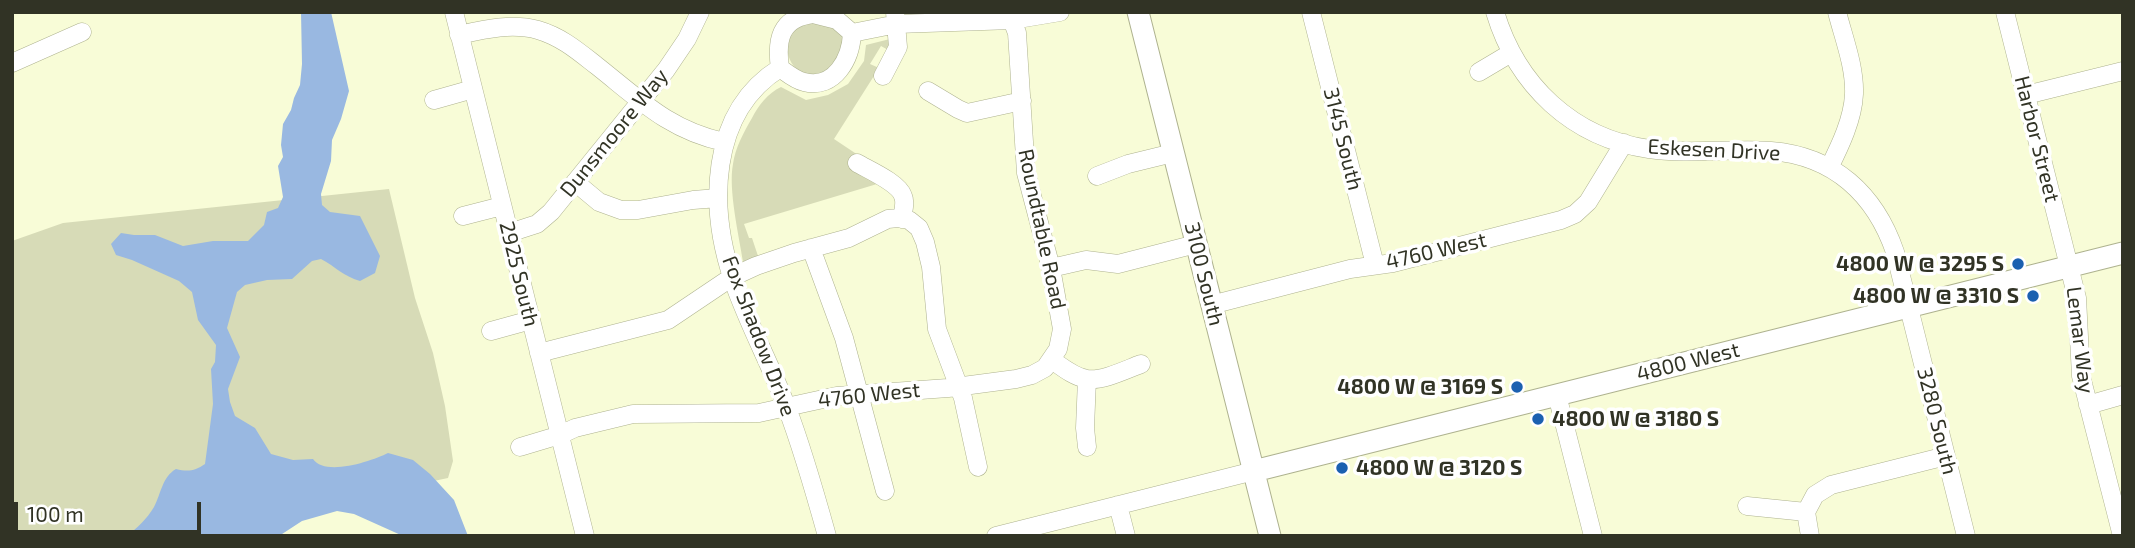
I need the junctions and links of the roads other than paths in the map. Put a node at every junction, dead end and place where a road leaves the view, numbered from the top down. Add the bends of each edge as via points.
1 (454, 12) edge
2 (700, 12) edge
3 (1060, 12) edge
4 (1138, 12) edge
5 (1311, 12) edge
6 (1495, 12) edge
7 (1838, 12) edge
8 (2005, 12) edge
9 (1010, 16) edge
10 (896, 18) edge
11 (82, 32) dead end
12 (852, 33) junction
13 (459, 35) junction
14 (1511, 53) junction
15 (12, 64) edge
16 (780, 68) junction
17 (2123, 71) edge
18 (1479, 72) dead end
19 (883, 76) dead end
20 (473, 89) junction
21 (928, 91) dead end
22 (2026, 95) junction
23 (434, 100) dead end
24 (641, 101) junction
25 (1022, 101) junction
26 (724, 142) junction
27 (1624, 143) junction
28 (1173, 153) junction
29 (857, 163) dead end
30 (1829, 168) junction
31 (1097, 176) dead end
32 (575, 182) junction
33 (718, 198) junction
34 (502, 206) junction
35 (463, 216) dead end
36 (902, 219) junction
37 (509, 233) junction
38 (1196, 244) junction
39 (811, 248) junction
40 (2123, 253) edge
41 (1375, 265) junction
42 (2069, 266) junction
43 (1051, 268) junction
44 (732, 277) junction
45 (1211, 305) junction
46 (1909, 307) junction
47 (531, 320) junction
48 (491, 331) dead end
49 (539, 353) junction
50 (1052, 360) junction
51 (1141, 364) dead end
52 (1087, 379) junction
53 (959, 387) junction
54 (859, 393) junction
55 (1558, 395) junction
56 (2123, 395) edge
57 (2088, 405) junction
58 (786, 407) junction
59 (560, 435) junction
60 (520, 447) dead end
61 (1087, 447) dead end
62 (1946, 456) junction
63 (978, 467) dead end
64 (1254, 471) junction
65 (885, 491) dead end
66 (1118, 505) junction
67 (1747, 506) dead end
68 (1806, 512) junction
69 (2122, 532) edge
70 (585, 536) edge
71 (827, 536) edge
72 (996, 536) edge
73 (1126, 536) edge
74 (1270, 536) edge
75 (1593, 536) edge
76 (1810, 536) edge
77 (1966, 536) edge

1 - 13 street, 2925 South
2 - 24 street, Dunsmoore Way via 676,56
3 - 9 street
4 - 28 main road, 3100 South
5 - 41 street, 3145 South
6 - 14 street, Eskesen Drive
7 - 30 street via 1854,96
8 - 22 street, Harbor Street
9 - 10 street
9 - 25 street, Roundtable Road via 1017,33
10 - 12 street
10 - 19 street via 897,51
11 - 15 street
12 - 16 street via 846,62 825,81 804,82
12 - 16 street via 829,16 797,18 779,40
13 - 20 street, 2925 South
13 - 24 street via 501,27 549,34 569,44
14 - 18 street
14 - 27 street, Eskesen Drive via 1529,82 1553,106 1581,125
16 - 26 street, Fox Shadow Drive via 745,100
17 - 22 street
20 - 23 street
20 - 34 street, 2925 South
21 - 25 street via 967,113
22 - 42 street, Harbor Street
24 - 26 street via 678,127
24 - 32 street, Dunsmoore Way
25 - 43 street, Roundtable Road via 1026,173
26 - 33 street, Fox Shadow Drive
27 - 30 street, Eskesen Drive via 1664,150 1785,153
27 - 41 street, 4760 West via 1588,202 1575,214
28 - 31 street
28 - 38 main road, 3100 South
29 - 36 street via 899,189 904,201
30 - 46 street, Eskesen Drive via 1855,186 1880,217 1895,252
32 - 33 street via 599,202 621,210
32 - 37 street, Dunsmoore Way via 542,221
33 - 44 street, Fox Shadow Drive
34 - 35 street
34 - 37 street, 2925 South
36 - 39 street via 888,219 849,238
36 - 53 street via 914,223 925,242 937,330
37 - 47 street, 2925 South
38 - 43 street via 1118,264 1086,260
38 - 45 main road, 3100 South
39 - 44 street
39 - 54 street
40 - 42 main road, 4800 West
41 - 45 street, 4760 West
42 - 46 main road, 4800 West
42 - 57 street, Lemar Way via 2077,298 2079,361
43 - 50 street, Roundtable Road via 1062,329
44 - 49 street via 668,320
44 - 58 street, Fox Shadow Drive
45 - 64 main road, 3100 South
46 - 55 main road, 4800 West
46 - 62 street, 3280 South
47 - 48 street
47 - 49 street, 2925 South
49 - 59 street, 2925 South
50 - 52 street
50 - 53 street, 4760 West via 1025,377
51 - 52 street
52 - 61 street
53 - 54 street, 4760 West
53 - 63 street
54 - 58 street, 4760 West
54 - 65 street
55 - 64 main road, 4800 West
55 - 75 street
56 - 57 street
57 - 69 street, Lemar Way
58 - 59 street, 4760 West via 745,414 633,414
58 - 71 street, Fox Shadow Drive
59 - 60 street, 4760 West
59 - 70 street, 2925 South
62 - 68 street via 1830,485 1815,495
62 - 77 street, 3280 South
64 - 66 street
64 - 74 main road, 3100 South
66 - 72 street
66 - 73 street
67 - 68 street
68 - 76 street

